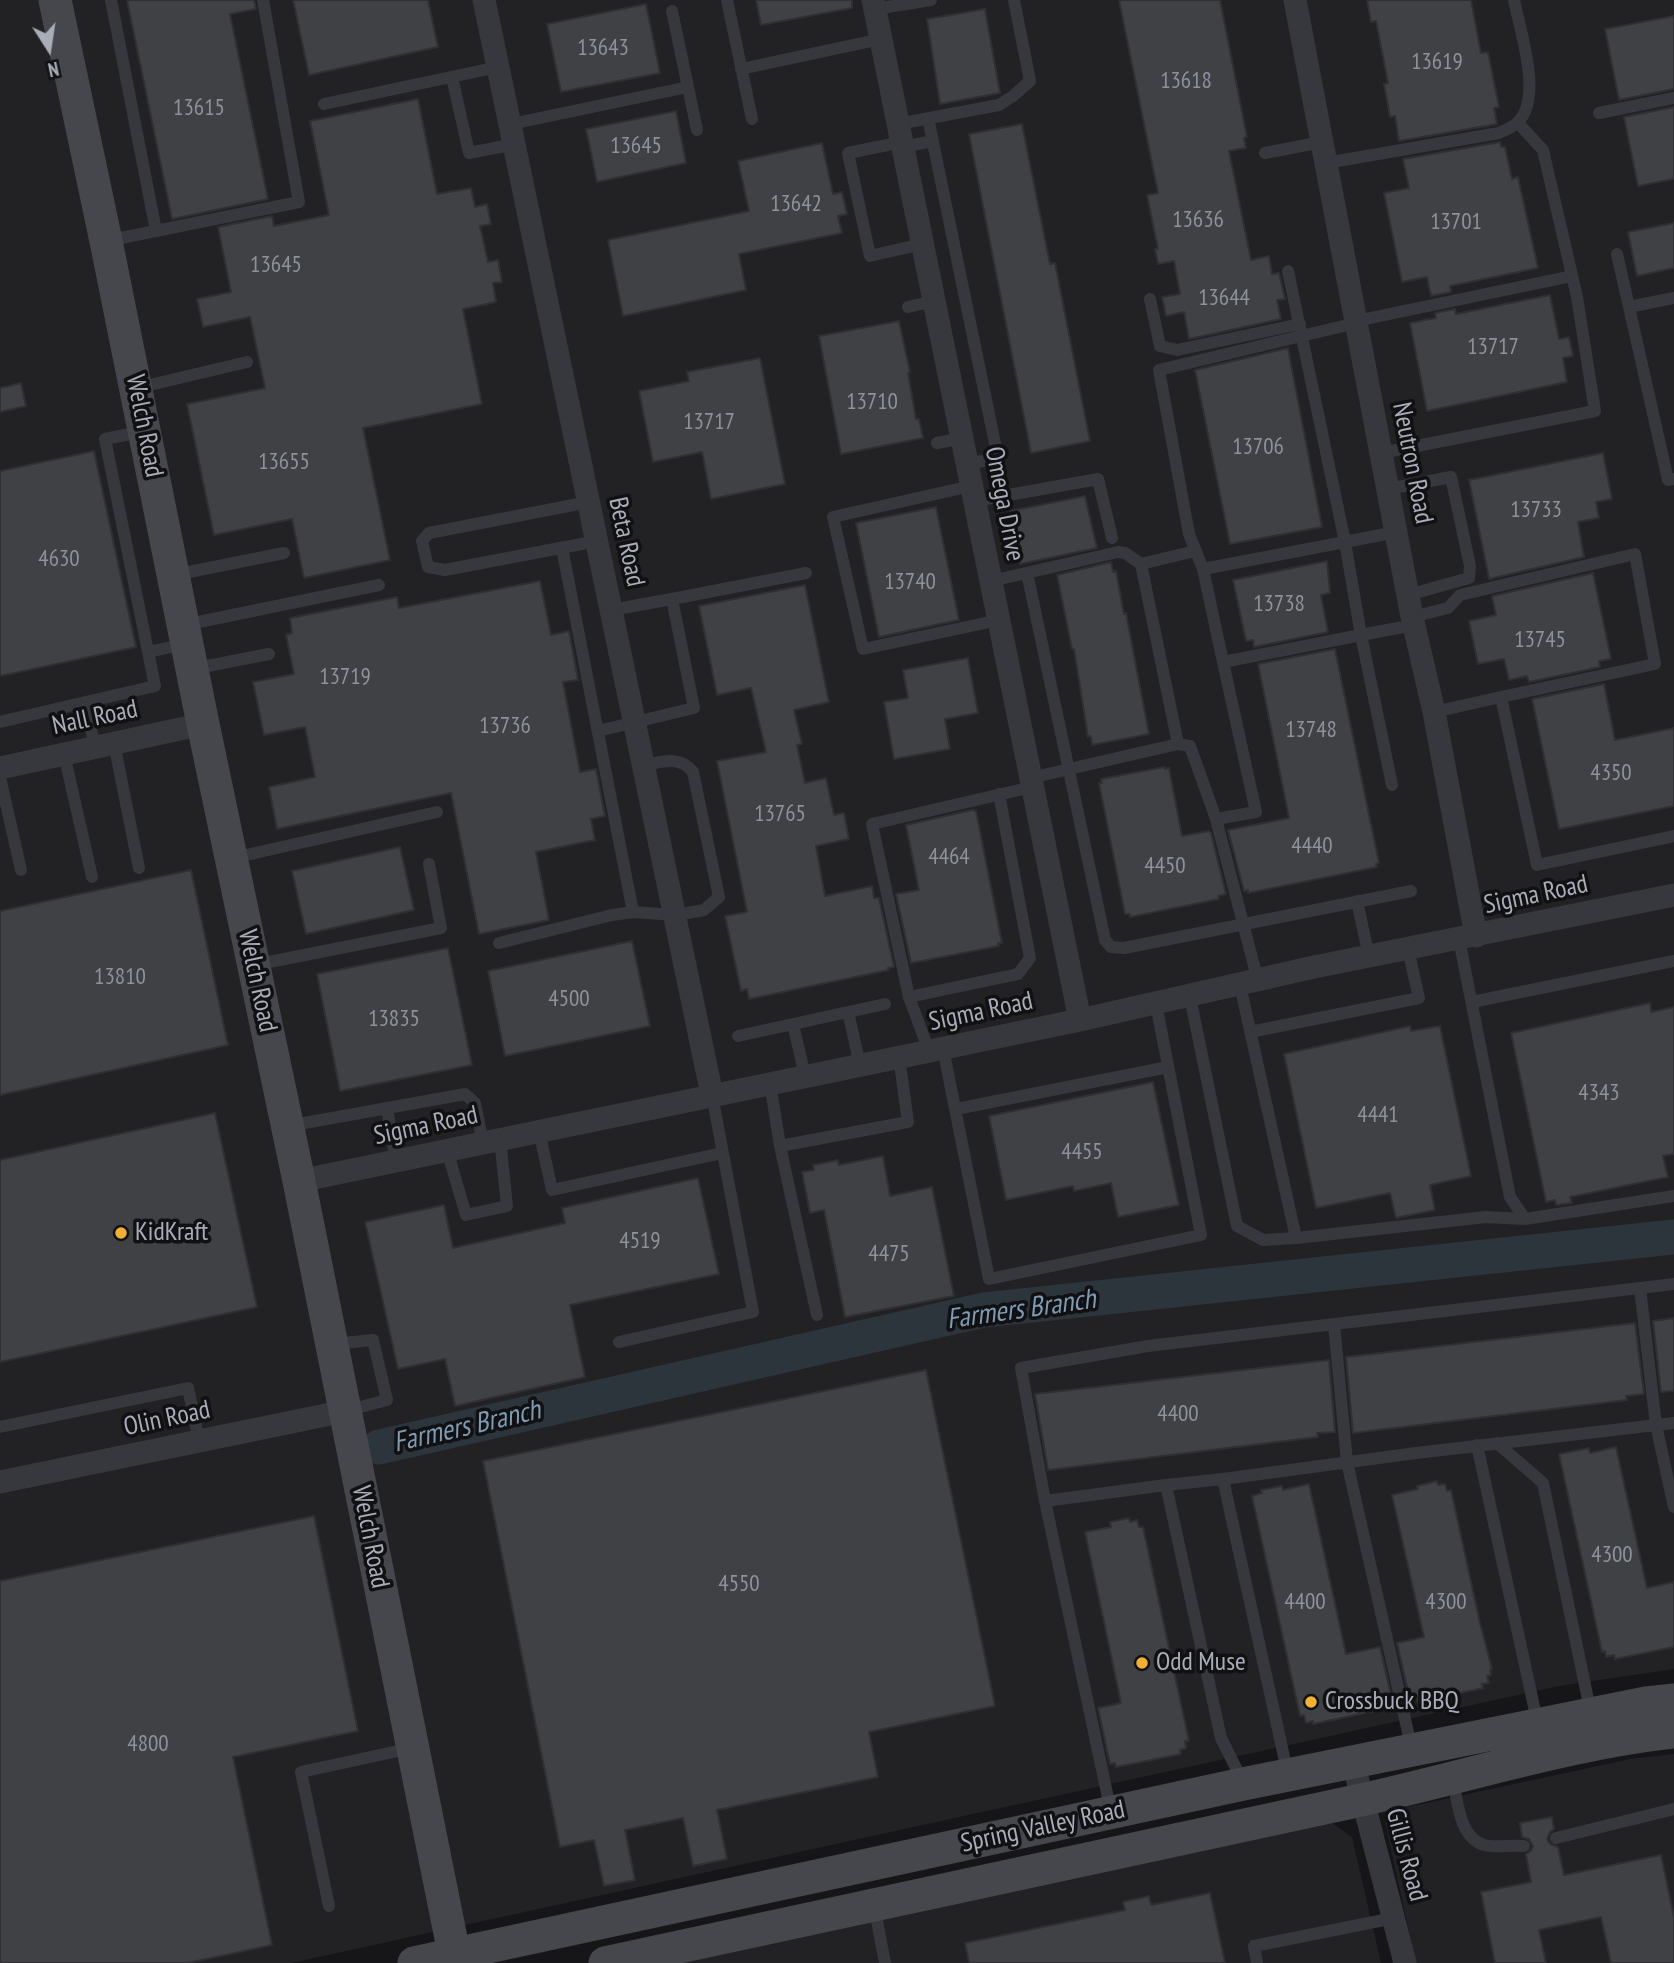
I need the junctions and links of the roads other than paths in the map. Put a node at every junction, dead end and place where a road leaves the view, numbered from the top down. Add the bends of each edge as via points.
1 (55, 0) edge
2 (111, 0) edge
3 (263, 0) edge
4 (484, 0) edge
5 (727, 0) edge
6 (931, 0) edge
7 (1014, 0) edge
8 (1295, 0) edge
9 (1514, 0) edge
10 (915, 1) edge
11 (874, 4) edge
12 (672, 11) dead end
13 (881, 39) junction
14 (498, 67) junction
15 (741, 69) junction
16 (452, 76) junction
17 (688, 87) junction
18 (1674, 98) edge
19 (324, 103) dead end
20 (1599, 113) dead end
21 (752, 118) dead end
22 (928, 118) junction
23 (1518, 123) junction
24 (697, 130) dead end
25 (513, 134) junction
26 (901, 137) junction
27 (933, 141) junction
28 (1324, 152) junction
29 (1265, 153) dead end
30 (156, 231) junction
31 (106, 241) junction
32 (922, 244) junction
33 (1617, 254) dead end
34 (1288, 271) dead end
35 (1572, 276) junction
36 (1674, 298) edge
37 (1150, 299) dead end
38 (934, 301) junction
39 (908, 307) dead end
40 (1629, 307) junction
41 (1356, 322) junction
42 (1301, 330) junction
43 (247, 362) dead end
44 (136, 388) junction
45 (145, 430) junction
46 (962, 438) junction
47 (937, 443) dead end
48 (1381, 453) junction
49 (1674, 478) edge
50 (971, 484) junction
51 (1388, 489) junction
52 (589, 502) junction
53 (1396, 532) junction
54 (1112, 538) dead end
55 (597, 541) junction
56 (1345, 542) junction
57 (562, 548) junction
58 (1195, 551) junction
59 (284, 553) dead end
60 (1140, 564) junction
61 (1203, 569) junction
62 (806, 573) dead end
63 (1027, 573) junction
64 (173, 575) junction
65 (991, 581) junction
66 (379, 585) dead end
67 (672, 599) junction
68 (611, 610) junction
69 (1412, 612) junction
70 (999, 620) junction
71 (1361, 635) junction
72 (187, 646) junction
73 (148, 652) junction
74 (269, 654) dead end
75 (1223, 662) junction
76 (1501, 697) junction
77 (85, 702) junction
78 (1434, 712) junction
79 (0, 722) edge
80 (635, 722) junction
81 (203, 724) junction
82 (598, 731) junction
83 (1178, 744) junction
84 (104, 745) junction
85 (64, 754) junction
86 (644, 765) junction
87 (0, 768) edge
88 (1068, 769) junction
89 (0, 777) edge
90 (1031, 782) junction
91 (1392, 785) dead end
92 (999, 794) junction
93 (438, 812) dead end
94 (1216, 819) junction
95 (1674, 836) edge
96 (231, 858) junction
97 (429, 864) dead end
98 (139, 868) dead end
99 (21, 870) dead end
100 (92, 877) dead end
101 (1411, 891) dead end
102 (1674, 895) edge
103 (1357, 901) junction
104 (633, 912) junction
105 (675, 915) junction
106 (1245, 925) junction
107 (1468, 938) junction
108 (499, 943) dead end
109 (1408, 949) junction
110 (1369, 957) junction
111 (1674, 961) edge
112 (254, 965) junction
113 (1249, 983) junction
114 (909, 997) junction
115 (1190, 997) junction
116 (1472, 1002) junction
117 (885, 1004) dead end
118 (1156, 1004) junction
119 (848, 1012) junction
120 (1080, 1020) junction
121 (793, 1024) junction
122 (1250, 1032) junction
123 (738, 1036) dead end
124 (936, 1050) junction
125 (899, 1057) junction
126 (860, 1065) junction
127 (1168, 1067) junction
128 (805, 1076) junction
129 (770, 1083) junction
130 (712, 1095) junction
131 (387, 1108) junction
132 (956, 1109) junction
133 (287, 1126) junction
134 (539, 1131) junction
135 (491, 1141) junction
136 (780, 1146) junction
137 (447, 1150) junction
138 (722, 1153) junction
139 (396, 1161) junction
140 (299, 1181) junction
141 (1674, 1196) edge
142 (1525, 1219) junction
143 (1296, 1238) junction
144 (1674, 1284) edge
145 (1640, 1288) junction
146 (817, 1315) dead end
147 (1334, 1324) junction
148 (618, 1342) dead end
149 (345, 1412) junction
150 (1674, 1423) edge
151 (1656, 1425) junction
152 (0, 1427) edge
153 (199, 1440) junction
154 (1497, 1443) junction
155 (1477, 1446) junction
156 (1347, 1462) junction
157 (1223, 1479) junction
158 (0, 1482) edge
159 (1166, 1485) junction
160 (1045, 1500) junction
161 (1674, 1507) edge
162 (1674, 1700) edge
163 (1591, 1714) junction
164 (1538, 1725) junction
165 (1674, 1732) edge
166 (412, 1748) junction
167 (1412, 1750) junction
168 (1353, 1762) junction
169 (1288, 1775) junction
170 (1452, 1778) junction
171 (1243, 1784) junction
172 (1362, 1800) junction
173 (1674, 1809) edge
174 (1111, 1812) junction
175 (1028, 1830) junction
176 (1556, 1838) dead end
177 (1524, 1846) dead end
178 (1035, 1868) junction
179 (873, 1904) junction
180 (329, 1906) dead end
181 (1394, 1918) junction
182 (455, 1959) edge
183 (638, 1959) edge
184 (414, 1963) edge
185 (605, 1963) edge
186 (886, 1963) edge
187 (1257, 1963) edge
188 (1405, 1963) edge

1 - 31 main road, Welch Road
2 - 30 lane
3 - 30 lane via 299,201
4 - 14 street, Beta Road
5 - 15 lane
6 - 10 lane
7 - 22 lane via 1030,81 999,105
8 - 28 street, Neutron Road
9 - 23 lane via 1530,95
10 - 11 lane
11 - 13 street, Omega Drive
12 - 17 lane
13 - 15 lane
13 - 26 street, Omega Drive
14 - 16 lane
14 - 25 street, Beta Road
15 - 21 lane
16 - 19 lane
16 - 25 lane via 469,153
17 - 24 lane
17 - 25 lane
18 - 20 lane
22 - 26 lane
22 - 27 lane
23 - 28 lane via 1499,133
23 - 35 lane via 1543,150
25 - 52 street, Beta Road
26 - 27 lane
26 - 32 street, Omega Drive
26 - 32 lane via 848,153 870,256
27 - 50 lane via 998,458
28 - 29 lane
28 - 41 street, Neutron Road
30 - 31 lane
31 - 44 main road, Welch Road
32 - 38 street, Omega Drive
33 - 40 lane
34 - 42 lane
35 - 41 lane
35 - 48 lane via 1595,411
36 - 40 lane
37 - 42 lane via 1160,346 1167,349
38 - 39 lane
38 - 46 street, Omega Drive
40 - 49 lane via 1668,480
41 - 42 lane
41 - 48 street, Neutron Road
42 - 56 lane
42 - 58 lane via 1159,370
43 - 44 lane
44 - 45 main road, Welch Road
45 - 64 main road, Welch Road
45 - 73 lane via 105,439
46 - 47 lane
46 - 50 street, Omega Drive
48 - 51 street, Neutron Road
50 - 54 lane via 1098,479
50 - 65 street, Omega Drive
50 - 70 lane via 833,517 863,649
51 - 53 street, Neutron Road
51 - 69 lane via 1451,477 1470,566 1469,578
52 - 55 street, Beta Road
52 - 57 lane via 429,533 422,541 428,567 445,570
53 - 56 lane
53 - 69 street, Neutron Road
55 - 57 lane
55 - 68 street, Beta Road
56 - 61 lane
56 - 71 lane
57 - 82 lane
58 - 60 lane
58 - 61 lane
59 - 64 lane
60 - 63 lane via 1118,552
60 - 83 lane
61 - 75 lane
62 - 67 lane
63 - 65 lane
63 - 88 lane
64 - 72 main road, Welch Road
65 - 70 street, Omega Drive
66 - 72 lane
67 - 68 lane
67 - 80 lane via 694,708
68 - 80 street, Beta Road
69 - 71 lane
69 - 76 lane via 1448,608 1460,595 1635,554 1655,664
69 - 78 street, Neutron Road
70 - 90 street, Omega Drive
71 - 75 lane
71 - 91 lane
72 - 73 lane
72 - 74 lane
72 - 81 main road, Welch Road
73 - 77 lane via 155,686
75 - 94 lane via 1256,812
76 - 78 lane
76 - 95 lane via 1537,865
77 - 79 lane
77 - 84 lane
78 - 107 street, Neutron Road
80 - 82 lane
80 - 86 street, Beta Road
81 - 84 street, Nall Road
81 - 96 main road, Welch Road
82 - 104 lane
83 - 88 lane
83 - 94 lane via 1190,746
84 - 85 street, Nall Road
84 - 98 lane
85 - 87 street, Nall Road
85 - 100 lane
86 - 105 street, Beta Road
86 - 105 lane via 677,760 689,767 695,778 719,897 704,910
88 - 90 lane
88 - 106 lane via 1108,945 1124,948
89 - 99 lane
90 - 92 lane
90 - 120 street, Omega Drive
92 - 114 lane via 1030,958 1018,974
92 - 114 lane via 873,824
93 - 96 lane
94 - 106 lane
96 - 112 main road, Welch Road
97 - 112 lane via 441,928
101 - 103 lane
102 - 107 street, Sigma Road
103 - 106 lane
103 - 110 lane
104 - 105 lane
104 - 108 lane
105 - 130 street, Beta Road
106 - 113 lane
107 - 109 street, Sigma Road
107 - 116 lane
109 - 110 street, Sigma Road
109 - 122 lane via 1419,998
110 - 113 street, Sigma Road
111 - 116 lane
112 - 133 main road, Welch Road
113 - 115 street, Sigma Road
113 - 122 lane
114 - 124 lane
115 - 118 street, Sigma Road
115 - 143 lane via 1237,1226 1263,1240
116 - 142 lane via 1510,1197
117 - 119 lane
118 - 120 street, Sigma Road
118 - 127 lane
119 - 121 lane
119 - 126 lane
120 - 124 street, Sigma Road
121 - 123 lane
121 - 128 lane
122 - 143 lane
124 - 125 street, Sigma Road
124 - 132 lane
125 - 126 street, Sigma Road
125 - 136 lane via 908,1122
126 - 128 street, Sigma Road
127 - 132 lane
127 - 132 lane via 1201,1234 989,1279
128 - 129 street, Sigma Road
129 - 130 street, Sigma Road
129 - 136 lane
130 - 134 street, Sigma Road
130 - 138 lane
131 - 133 lane
131 - 135 lane via 465,1094 475,1103
131 - 139 lane
133 - 140 main road, Welch Road
134 - 135 street, Sigma Road
134 - 138 lane via 552,1190
135 - 137 street, Sigma Road
135 - 137 lane via 508,1206 466,1215
136 - 146 lane
137 - 139 street, Sigma Road
138 - 148 lane via 753,1311
139 - 140 street, Sigma Road
140 - 149 main road, Welch Road
141 - 142 lane
142 - 143 lane via 1486,1217
144 - 145 lane
145 - 147 lane
145 - 151 lane
147 - 156 lane
147 - 160 lane via 1148,1346 1021,1368
149 - 153 street, Olin Road
149 - 166 main road, Welch Road
150 - 151 lane
151 - 154 lane
151 - 161 lane
152 - 153 lane via 187,1388
153 - 158 street, Olin Road
154 - 155 lane
154 - 163 lane via 1543,1483
155 - 156 lane
155 - 164 lane
156 - 157 lane
156 - 167 lane
157 - 159 lane
157 - 169 lane
159 - 160 lane
159 - 171 lane via 1221,1738
160 - 174 lane
162 - 163 main road, Spring Valley Road
163 - 164 main road, Spring Valley Road
164 - 167 main road, Spring Valley Road
165 - 170 main road, Spring Valley Road via 1632,1737
166 - 180 lane via 301,1772
166 - 182 main road, Welch Road
167 - 168 main road, Spring Valley Road
168 - 169 main road, Spring Valley Road
168 - 172 street, Gillis Road
169 - 171 main road, Spring Valley Road
170 - 172 main road, Spring Valley Road
170 - 177 lane via 1462,1821 1473,1839 1485,1845
171 - 174 main road, Spring Valley Road
172 - 178 main road, Spring Valley Road
172 - 181 street, Gillis Road
173 - 176 lane
174 - 175 main road, Spring Valley Road
175 - 178 main road
175 - 182 main road, Spring Valley Road
178 - 179 main road, Spring Valley Road
179 - 183 main road, Spring Valley Road
179 - 186 lane
181 - 187 lane via 1254,1947
181 - 188 street, Gillis Road
182 - 184 main road, Spring Valley Road
183 - 185 main road, Spring Valley Road

